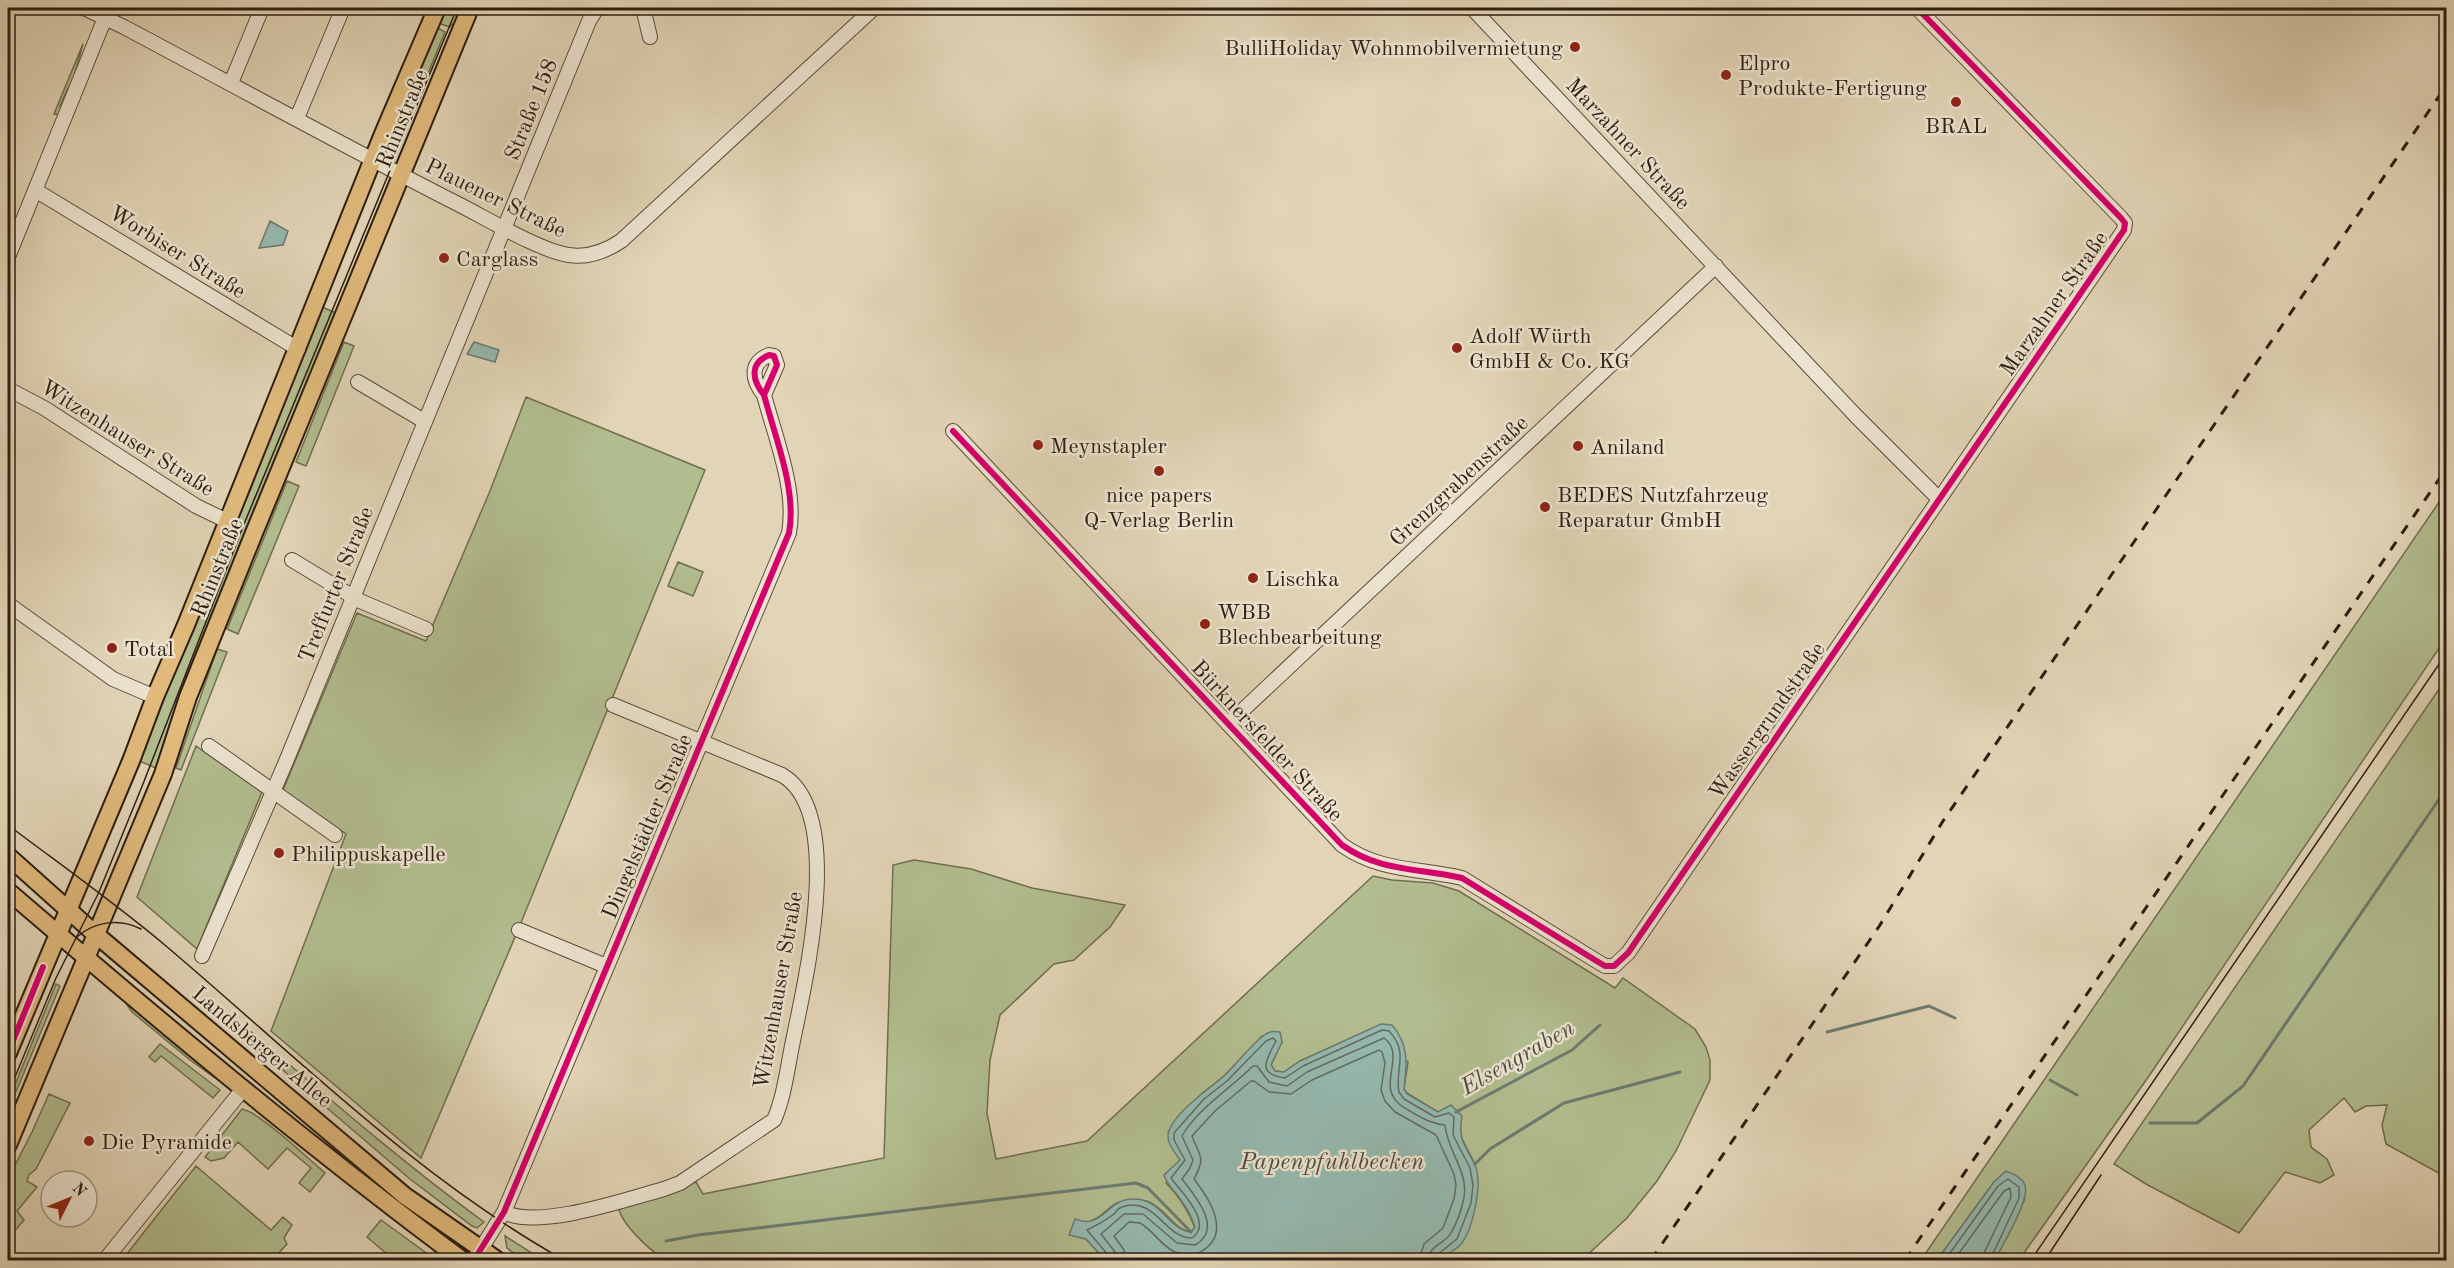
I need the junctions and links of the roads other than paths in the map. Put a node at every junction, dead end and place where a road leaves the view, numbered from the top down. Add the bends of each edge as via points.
1 (84, 8) edge
2 (262, 8) edge
3 (343, 8) edge
4 (437, 8) edge
5 (470, 8) edge
6 (597, 8) edge
7 (643, 8) edge
8 (874, 8) edge
9 (1472, 8) edge
10 (1917, 8) edge
11 (106, 13) edge
12 (650, 37) dead end
13 (231, 83) junction
14 (297, 118) junction
15 (373, 159) junction
16 (402, 175) junction
17 (35, 190) junction
18 (505, 228) junction
19 (8, 257) edge
20 (1716, 266) junction
21 (298, 349) junction
22 (358, 382) dead end
23 (8, 389) edge
24 (764, 395) dead end
25 (424, 421) junction
26 (953, 431) dead end
27 (1939, 499) junction
28 (227, 521) junction
29 (292, 560) dead end
30 (352, 596) junction
31 (8, 604) edge
32 (426, 629) dead end
33 (155, 697) junction
34 (613, 705) dead end
35 (1228, 724) junction
36 (702, 742) junction
37 (209, 746) dead end
38 (272, 792) junction
39 (335, 835) dead end
40 (8, 856) edge
41 (8, 891) edge
42 (68, 909) junction
43 (519, 930) dead end
44 (57, 934) junction
45 (97, 935) junction
46 (202, 956) dead end
47 (87, 960) junction
48 (1622, 961) joint
49 (606, 966) junction
50 (8, 1053) edge
51 (243, 1089) junction
52 (8, 1145) edge
53 (504, 1212) junction
54 (478, 1255) edge
55 (105, 1260) edge
56 (462, 1260) edge
57 (497, 1260) edge

1 - 11 street, Plauener Straße
2 - 13 street
3 - 14 street
4 - 15 main road, Rhinstraße
5 - 16 main road, Rhinstraße
6 - 18 street, Straße 158
7 - 12 street
8 - 18 street, Plauener Straße via 609,249 570,255
9 - 20 street, Marzahner Straße
10 - 27 street, Marzahner Straße via 2125,224 2122,235
11 - 13 street, Plauener Straße
11 - 17 street
13 - 14 street, Plauener Straße
14 - 15 street, Plauener Straße
15 - 16 street, Plauener Straße
15 - 21 main road, Rhinstraße
16 - 18 street, Plauener Straße
16 - 45 main road, Rhinstraße via 188,697 163,774
17 - 19 street
17 - 21 street, Worbiser Straße
18 - 25 street, Treffurter Straße
20 - 27 street, Marzahner Straße
20 - 35 street, Grenzgrabenstraße
21 - 28 main road, Rhinstraße
22 - 25 street
23 - 28 street, Witzenhauser Straße via 196,506
24 - 36 street, Dingelstädter Straße via 790,495 791,521
25 - 30 street, Treffurter Straße
26 - 35 street, Bürknersfelder Straße
27 - 48 street, Wassergrundstraße
28 - 33 main road, Rhinstraße
29 - 30 street
30 - 32 street
30 - 38 street, Treffurter Straße
31 - 33 street via 113,679
33 - 42 main road, Rhinstraße
34 - 36 street, Witzenhauser Straße
35 - 48 street, Bürknersfelder Straße via 1342,845 1356,855 1387,867 1462,878 1605,966
36 - 49 street, Dingelstädter Straße
36 - 53 street, Witzenhauser Straße via 782,775 794,784 813,827 817,880 808,962 776,1115 770,1124 688,1178 664,1189 558,1215 518,1217
37 - 38 street
38 - 39 street
38 - 46 street, Treffurter Straße
40 - 42 main road, Landsberger Allee
41 - 44 main road, Landsberger Allee
42 - 44 main road, Rhinstraße
42 - 45 main road, Landsberger Allee
43 - 49 street
44 - 47 main road, Landsberger Allee
44 - 50 main road, Rhinstraße
45 - 47 main road, Rhinstraße
45 - 54 main road, Landsberger Allee
47 - 51 main road, Landsberger Allee
47 - 52 main road, Rhinstraße
49 - 53 street, Dingelstädter Straße
51 - 55 street
51 - 56 main road, Landsberger Allee
53 - 54 street, Dingelstädter Straße
54 - 57 main road, Landsberger Allee

